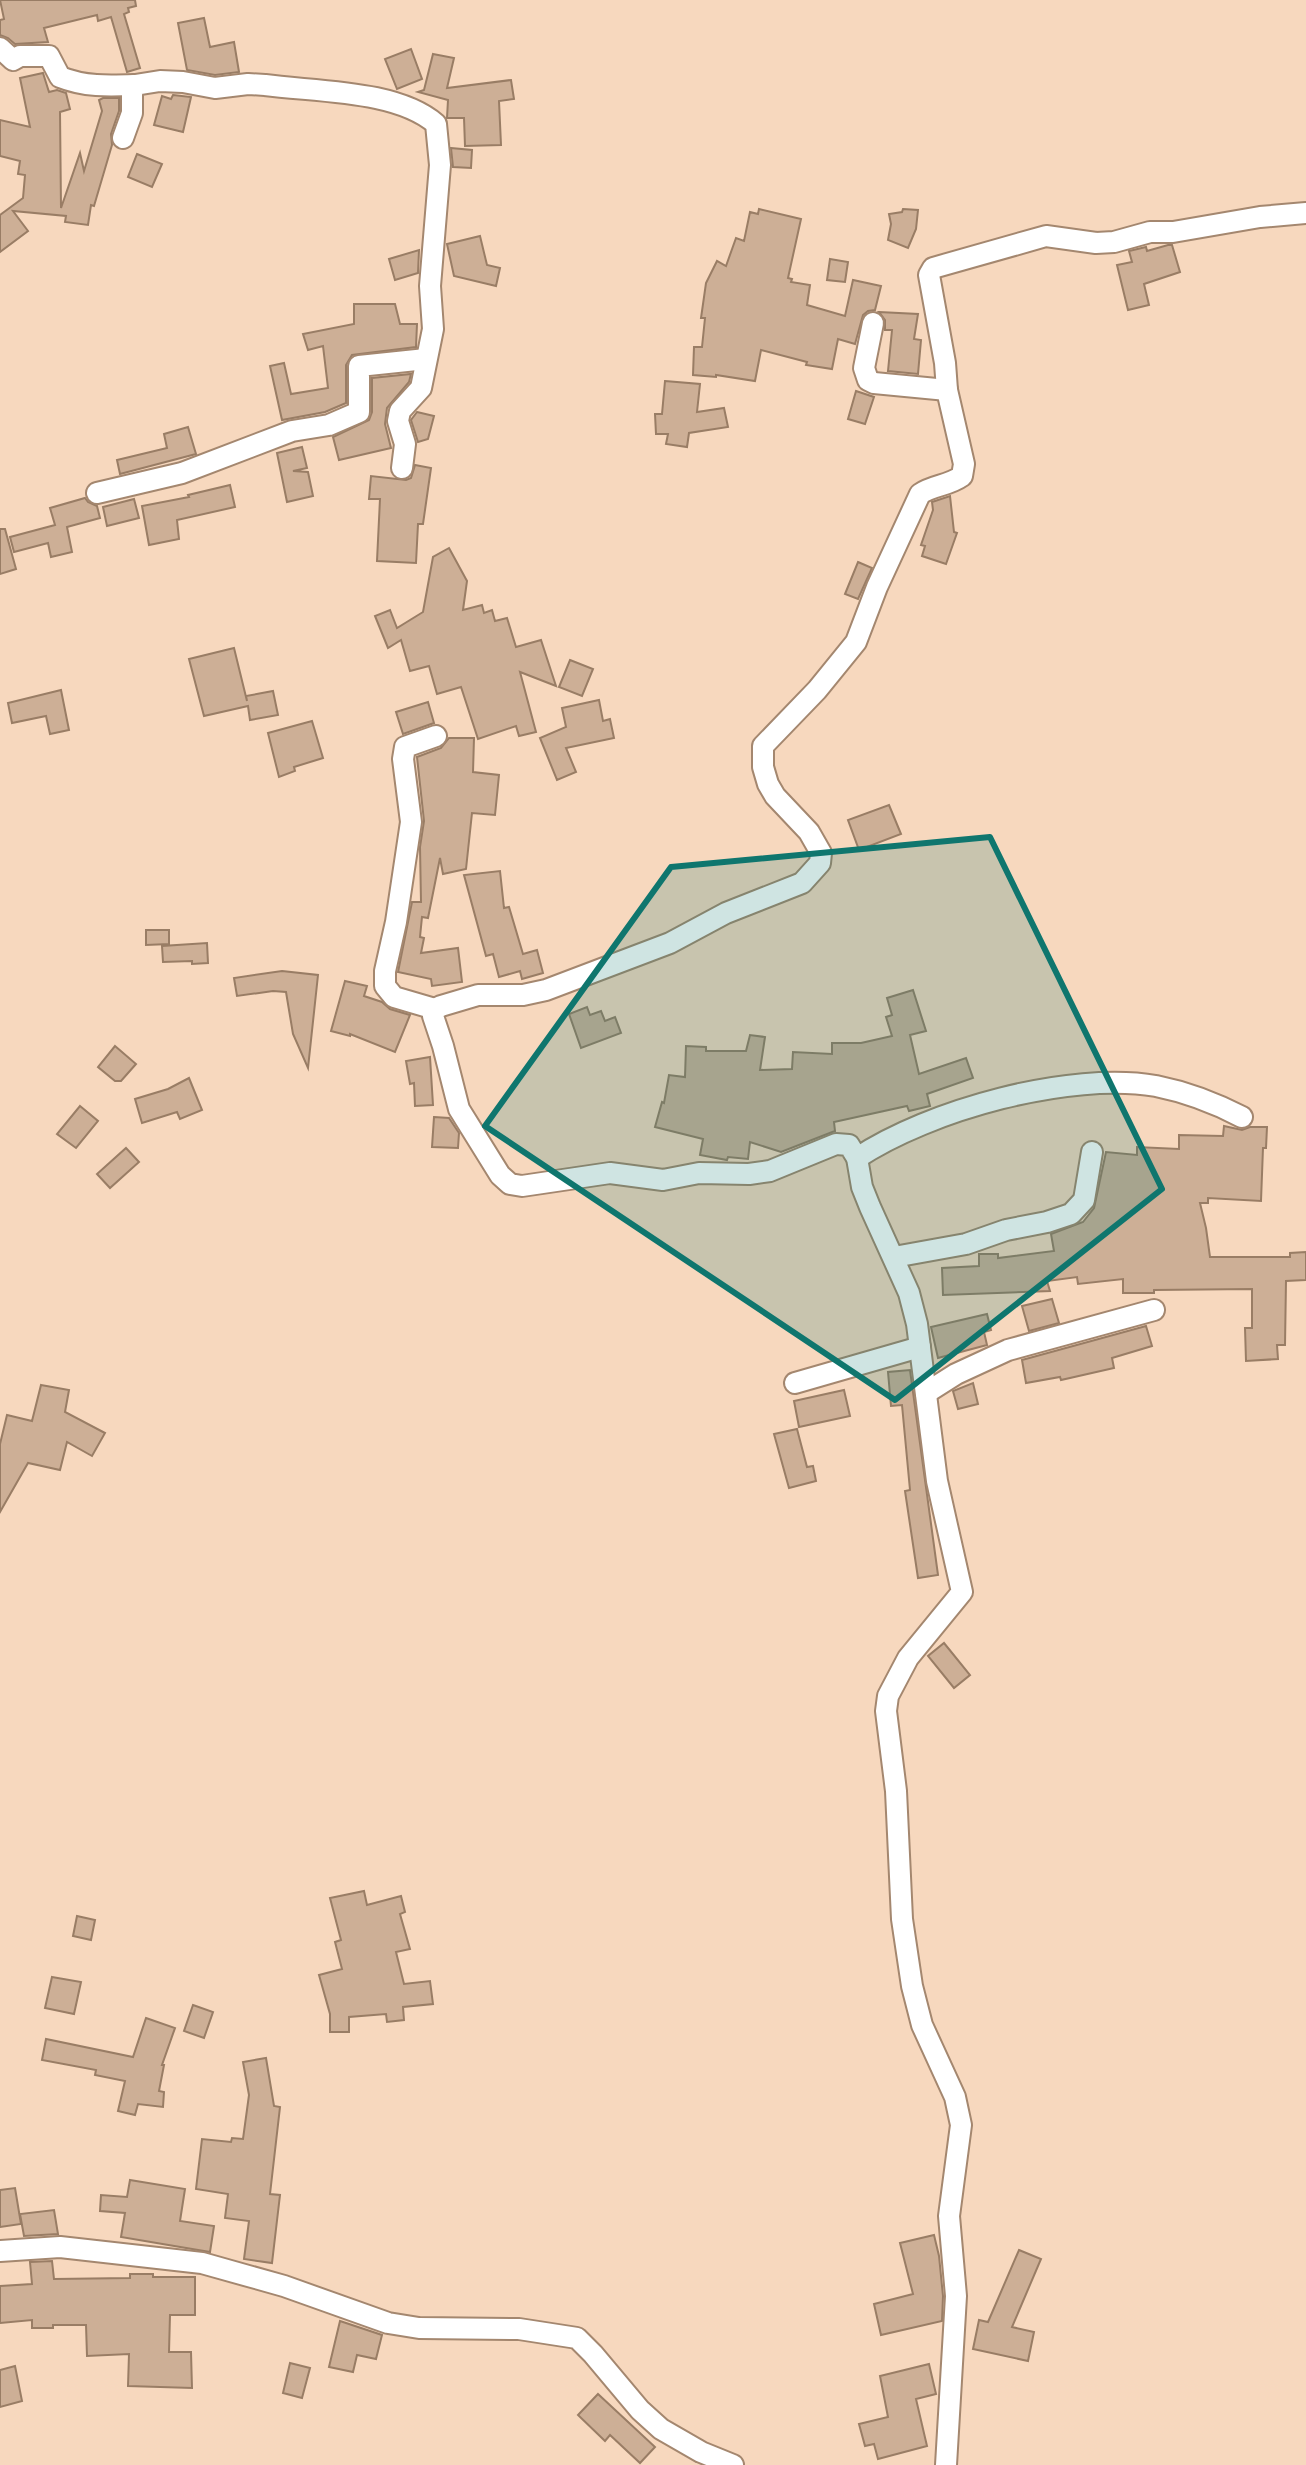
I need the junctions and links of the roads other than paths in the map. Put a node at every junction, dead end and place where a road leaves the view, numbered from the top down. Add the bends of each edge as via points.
1 (0, 48) edge
2 (135, 85) junction
3 (123, 138) dead end
4 (1306, 213) edge
5 (873, 323) dead end
6 (426, 359) junction
7 (947, 390) junction
8 (402, 468) dead end
9 (97, 493) dead end
10 (436, 736) dead end
11 (435, 1009) junction
12 (1242, 1117) dead end
13 (1092, 1152) dead end
14 (857, 1158) junction
15 (894, 1257) junction
16 (1154, 1310) dead end
17 (920, 1347) junction
18 (795, 1383) dead end
19 (926, 1393) junction
20 (0, 2251) edge
21 (733, 2465) edge
22 (946, 2465) edge

1 - 2 street via 13,60 49,56 60,77 76,84
2 - 3 street
2 - 6 street via 248,84 385,99 423,113 436,124 440,165 430,286 433,329
4 - 7 street via 1150,232 1114,242 1046,236 933,268 929,275
5 - 7 street via 864,368 868,380
6 - 8 street via 421,388 400,411
6 - 9 street via 359,366 359,412 329,425 292,431 182,473
7 - 11 street via 964,464 962,476 920,494 856,642 763,746 768,784 809,832 821,853 820,863 802,883 622,962 532,994 478,995
10 - 11 street via 405,747 411,822 385,971 385,986 394,997
11 - 14 street via 459,1109 510,1184 610,1173 663,1180 759,1172 836,1144 849,1145
12 - 14 street via 1154,1086 1071,1085 925,1123
13 - 15 street via 1084,1200 1071,1214 966,1244
14 - 15 street via 862,1187
15 - 17 street via 909,1293
16 - 19 street via 1008,1350
17 - 18 street
17 - 19 street
19 - 22 street via 937,1481 962,1592 908,1658 886,1711 910,1975 922,2025 955,2097 961,2125 949,2216 956,2296
20 - 21 street via 60,2247 202,2263 388,2323 519,2329 577,2338 661,2429

